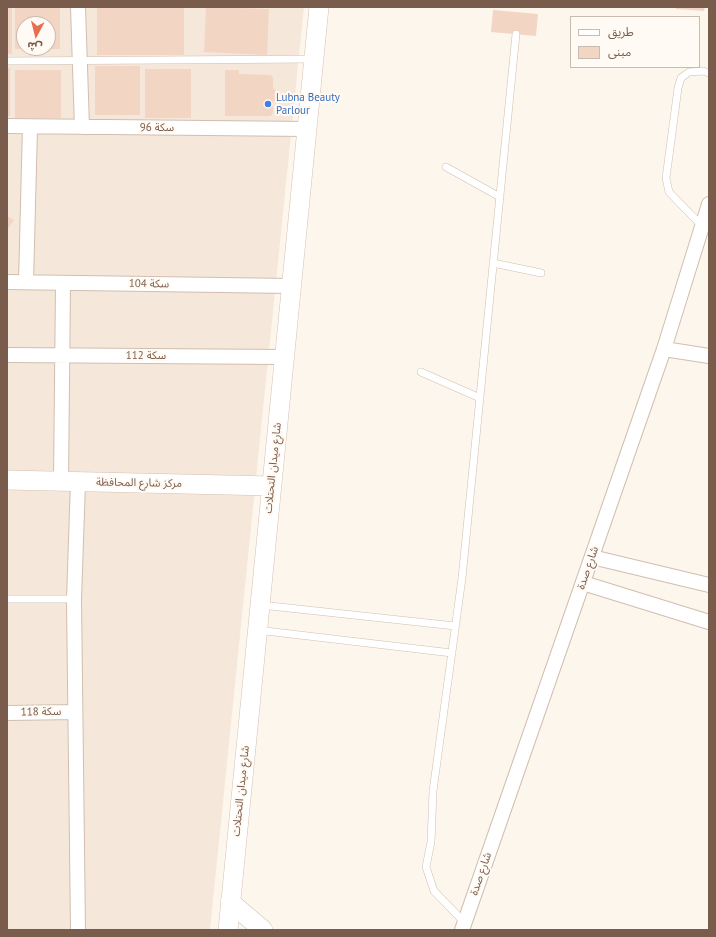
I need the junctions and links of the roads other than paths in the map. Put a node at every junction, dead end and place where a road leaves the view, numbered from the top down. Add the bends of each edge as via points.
1 (78, 7) edge
2 (319, 7) edge
3 (516, 34) dead end
4 (314, 59) junction
5 (7, 61) edge
6 (80, 61) junction
7 (709, 73) edge
8 (7, 126) edge
9 (30, 127) junction
10 (82, 127) junction
11 (307, 129) junction
12 (446, 167) dead end
13 (500, 197) junction
14 (709, 204) edge
15 (702, 226) junction
16 (493, 263) junction
17 (542, 273) dead end
18 (7, 282) edge
19 (26, 282) junction
20 (63, 282) junction
21 (292, 286) junction
22 (664, 349) junction
23 (7, 355) edge
24 (61, 355) junction
25 (709, 356) edge
26 (284, 357) junction
27 (421, 372) dead end
28 (480, 398) junction
29 (7, 480) edge
30 (70, 481) junction
31 (272, 486) junction
32 (592, 557) junction
33 (583, 583) junction
34 (709, 585) edge
35 (74, 599) junction
36 (7, 600) edge
37 (259, 605) junction
38 (709, 622) edge
39 (455, 626) junction
40 (257, 630) junction
41 (452, 652) junction
42 (75, 712) junction
43 (7, 713) edge
44 (230, 902) junction
45 (463, 926) edge
46 (78, 930) edge
47 (228, 930) edge
48 (263, 930) edge

1 - 6 street
2 - 4 street, شارع ميدان التحتلات
3 - 13 lane
4 - 6 lane
4 - 11 street, شارع ميدان التحتلات
5 - 6 lane
6 - 10 street
7 - 15 lane via 689,72 681,78 666,178 669,192
8 - 9 street, سكة 96
9 - 10 street, سكة 96
9 - 19 street
10 - 11 street, سكة 96
11 - 21 street, شارع ميدان التحتلات
12 - 13 lane
13 - 16 lane
14 - 15 street, شارع صدة
15 - 22 street, شارع صدة
16 - 17 lane
16 - 28 lane
18 - 19 street, سكة 104
19 - 20 street, سكة 104
20 - 21 street, سكة 104
20 - 24 street
21 - 26 street, شارع ميدان التحتلات
22 - 25 street
22 - 32 street, شارع صدة
23 - 24 street, سكة 112
24 - 26 street, سكة 112
24 - 30 street
26 - 31 street, شارع ميدان التحتلات
27 - 28 lane
28 - 39 lane
29 - 30 street, مركز شارع المحافظة
30 - 31 street, مركز شارع المحافظة
30 - 35 street
31 - 37 street, شارع ميدان التحتلات
32 - 33 street, شارع صدة
32 - 34 street
33 - 38 street
33 - 45 street, شارع صدة
35 - 36 lane
35 - 42 street
37 - 39 lane
37 - 40 street, شارع ميدان التحتلات
39 - 41 lane
40 - 41 lane
40 - 44 street, شارع ميدان التحتلات
41 - 45 lane via 433,791 431,842 426,867 434,891
42 - 43 street, سكة 118
42 - 46 street
44 - 47 street, شارع ميدان التحتلات
44 - 48 street

